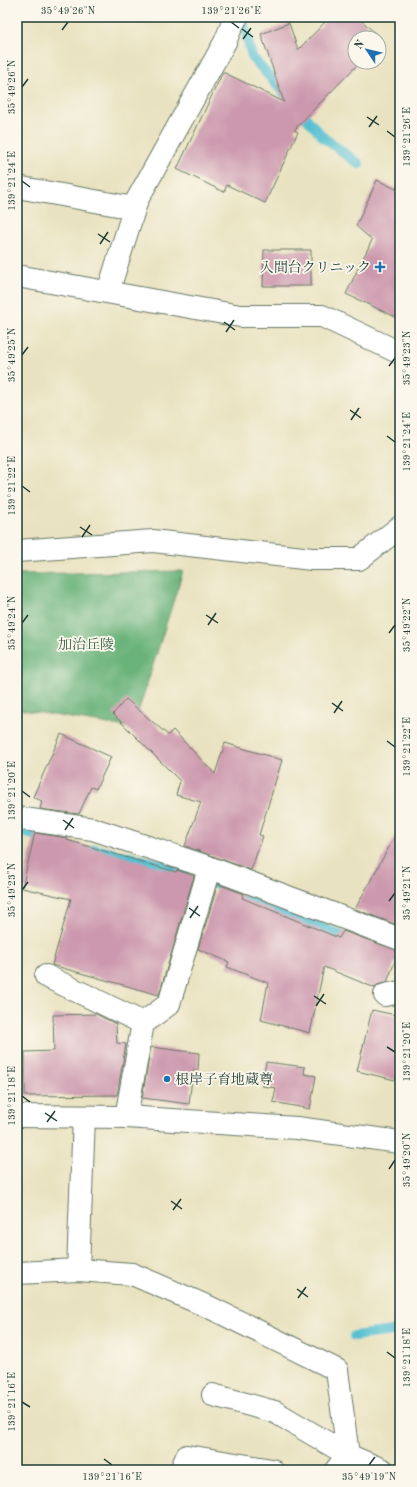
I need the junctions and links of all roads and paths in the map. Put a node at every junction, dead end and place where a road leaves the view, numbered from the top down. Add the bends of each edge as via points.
1 (237, 17) edge
2 (17, 187) edge
3 (134, 208) junction
4 (17, 276) edge
5 (108, 292) junction
6 (400, 353) edge
7 (400, 527) edge
8 (17, 551) edge
9 (17, 818) edge
10 (208, 866) junction
11 (400, 939) edge
12 (46, 976) dead end
13 (144, 1023) junction
14 (17, 1116) edge
15 (84, 1117) junction
16 (126, 1118) junction
17 (400, 1142) edge
18 (78, 1270) junction
19 (17, 1273) edge
20 (213, 1394) dead end
21 (342, 1463) edge
22 (181, 1470) edge
23 (272, 1470) edge
24 (383, 1470) edge

1 - 3 street
2 - 3 street
3 - 5 street
4 - 5 street
5 - 6 street via 240,316 322,316
7 - 8 street via 359,559 312,559 153,541
9 - 10 street via 93,830
10 - 11 street
10 - 13 street via 169,1004
12 - 13 street
13 - 16 street
14 - 15 street
15 - 16 street
15 - 18 street
16 - 17 street via 297,1128
18 - 19 street
18 - 21 street via 132,1274 211,1308 337,1370
20 - 21 street via 275,1412
21 - 24 street
22 - 23 street via 187,1456

